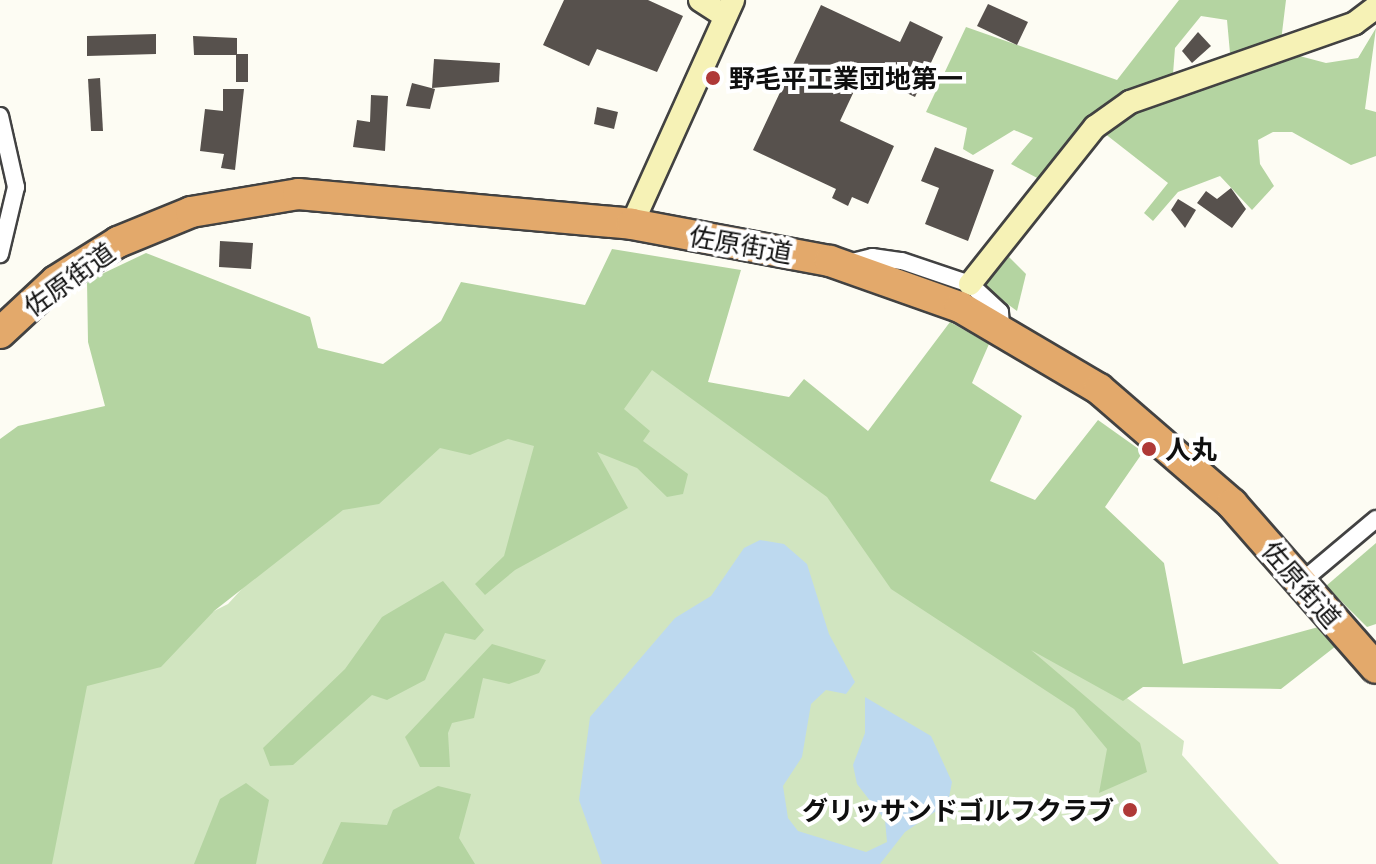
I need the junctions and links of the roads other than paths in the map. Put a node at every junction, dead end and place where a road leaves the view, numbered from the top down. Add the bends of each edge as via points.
1 (700, 0) edge
2 (1376, 7) edge
3 (729, 8) edge
4 (0, 116) edge
5 (632, 224) junction
6 (0, 254) edge
7 (842, 265) junction
8 (970, 284) junction
9 (1001, 327) junction
10 (0, 333) edge
11 (1376, 519) edge
12 (1301, 582) junction
13 (1376, 668) edge

1 - 3 street
2 - 8 street via 1355,23 1130,102 1095,127
3 - 5 street
4 - 6 street via 16,187
5 - 7 highway, 佐原街道
5 - 10 highway, 佐原街道 via 336,194 230,202 160,223 87,260
7 - 8 street via 872,257
7 - 9 highway, 佐原街道
8 - 9 street via 1000,312
9 - 12 highway, 佐原街道 via 1163,441
11 - 12 street
12 - 13 highway, 佐原街道

